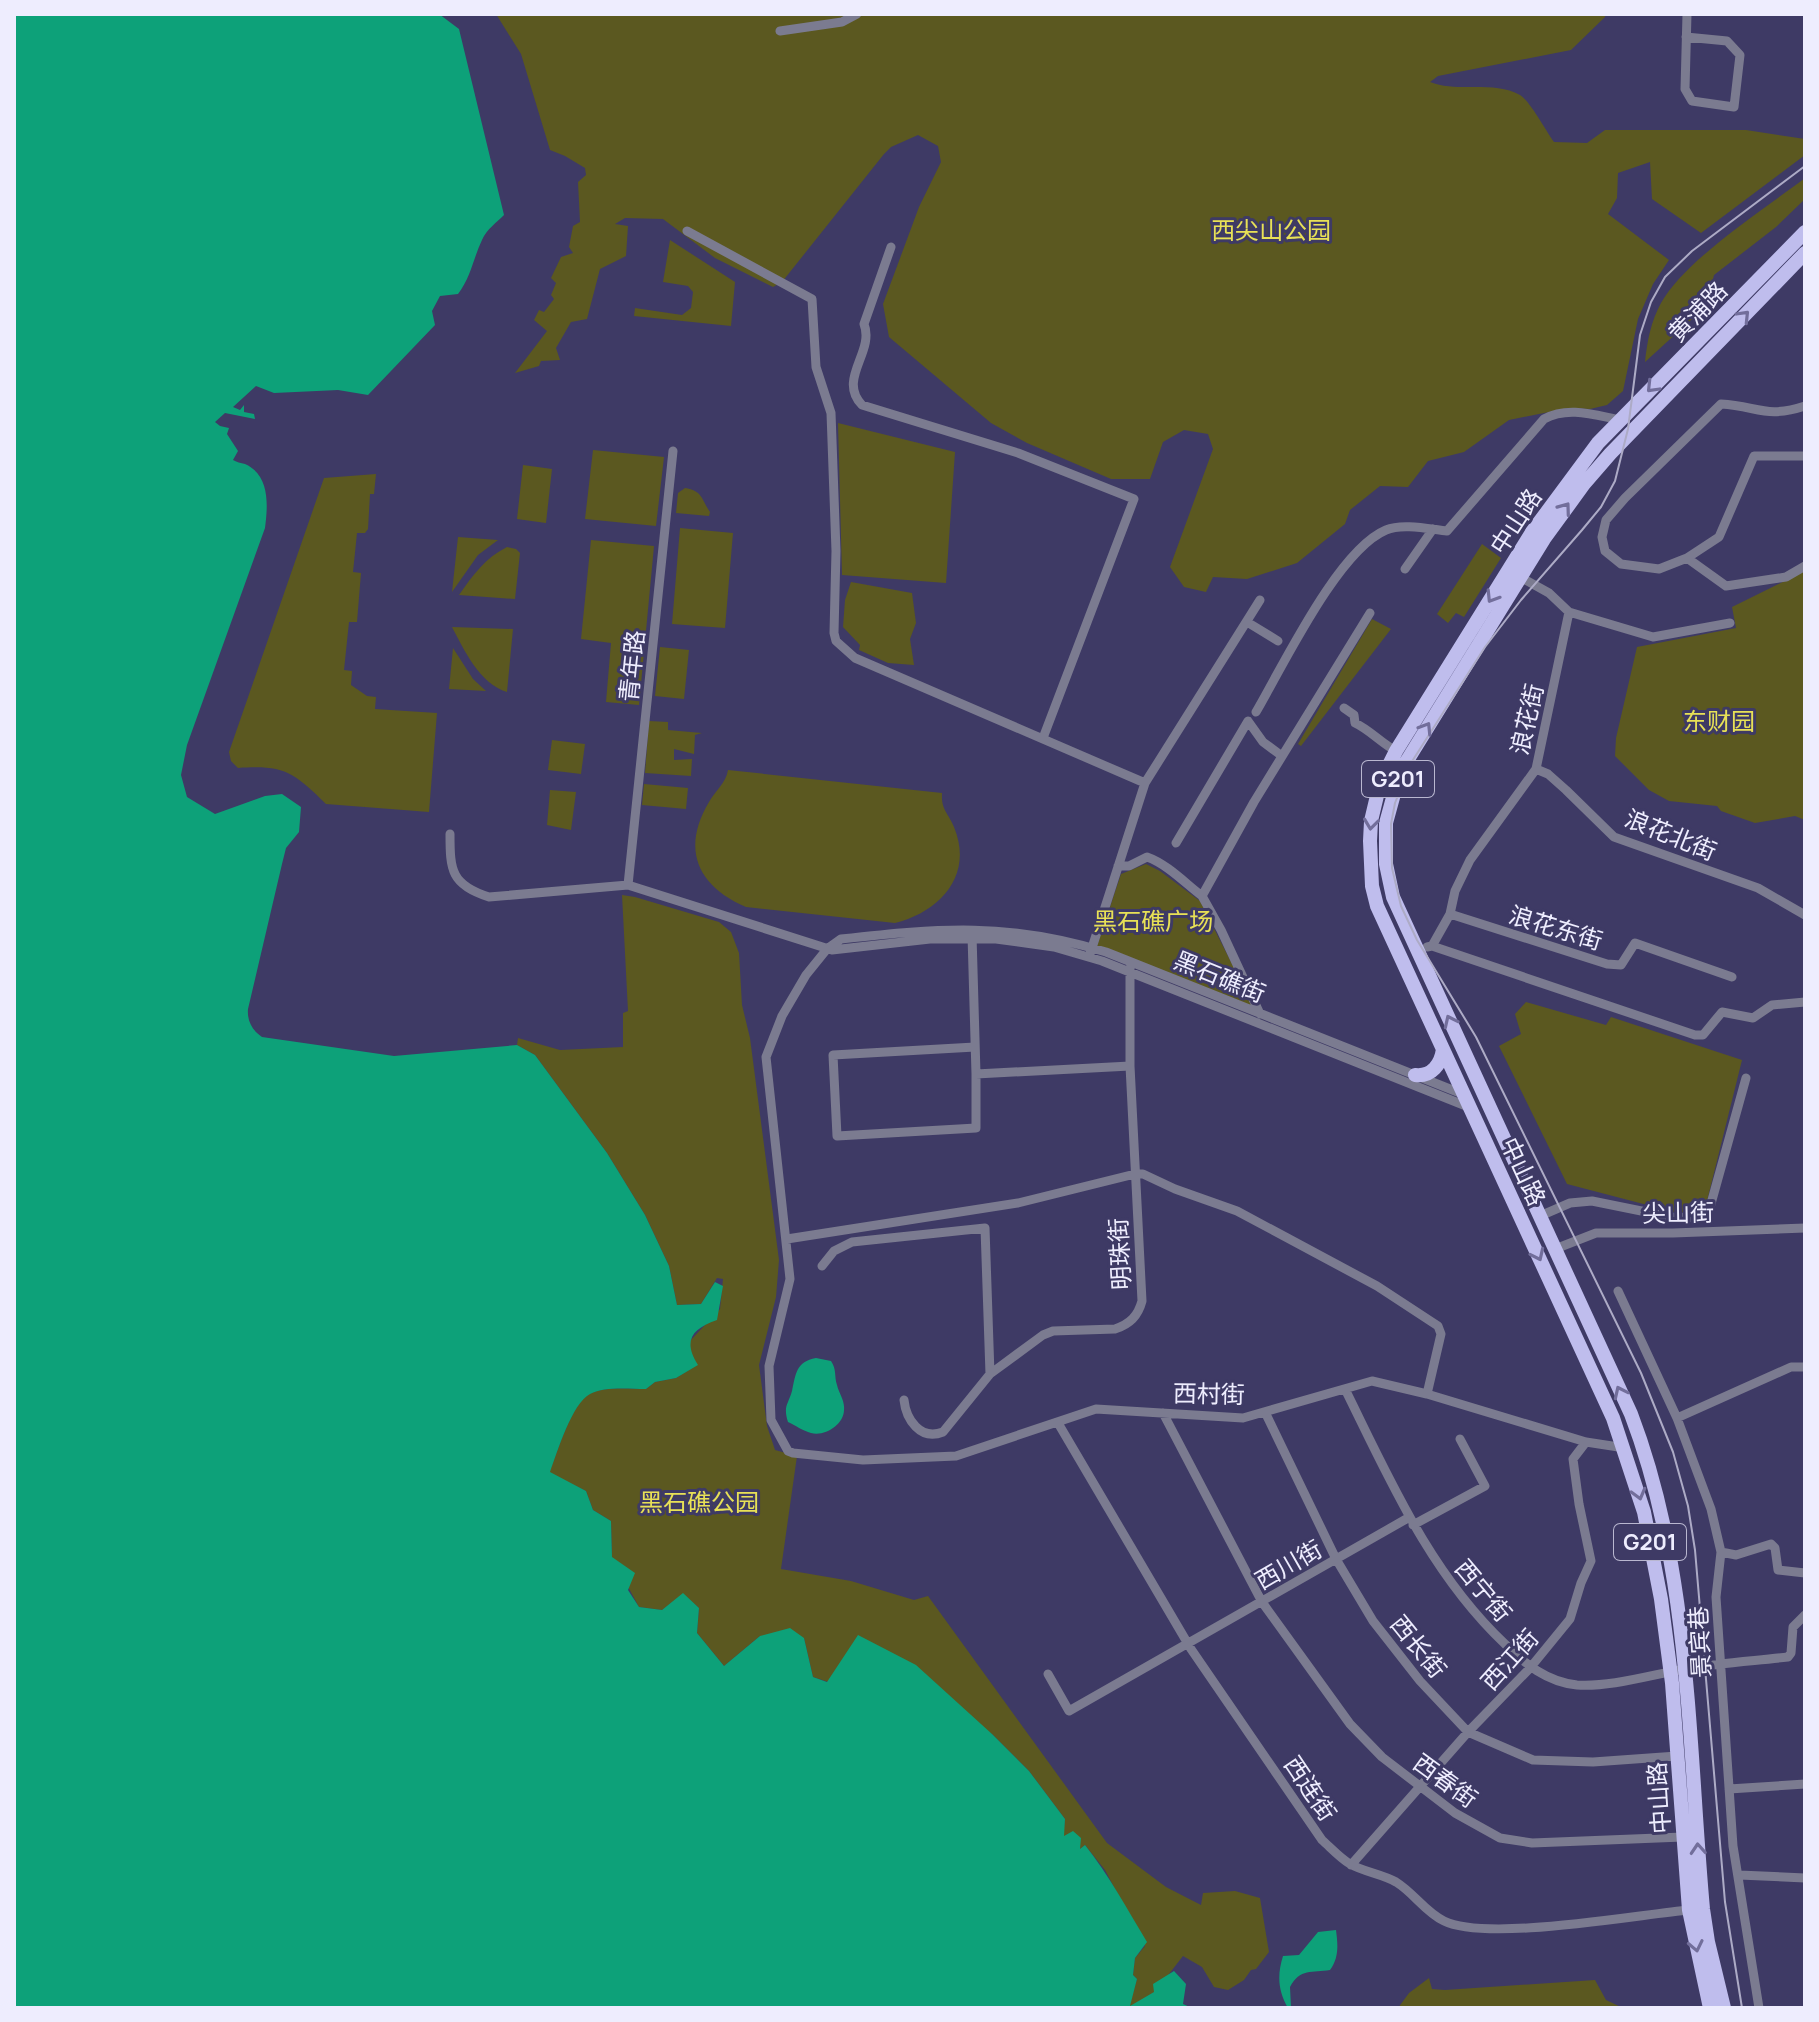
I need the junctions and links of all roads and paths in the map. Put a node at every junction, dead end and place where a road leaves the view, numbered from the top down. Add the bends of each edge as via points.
1 (857, 14) edge
2 (1687, 14) edge
3 (780, 31) dead end
4 (1686, 37) junction
5 (687, 231) dead end
6 (1805, 232) edge
7 (891, 247) dead end
8 (1805, 253) edge
9 (1805, 406) edge
10 (1620, 420) junction
11 (1632, 432) joint
12 (673, 451) dead end
13 (1805, 456) edge
14 (1433, 529) junction
15 (1687, 558) junction
16 (1805, 566) edge
17 (1405, 569) dead end
18 (1520, 577) junction
19 (1260, 600) dead end
20 (1569, 612) junction
21 (1370, 613) dead end
22 (1247, 622) junction
23 (1730, 623) dead end
24 (1278, 641) dead end
25 (1344, 708) dead end
26 (1256, 712) dead end
27 (1043, 738) junction
28 (1396, 751) junction
29 (1282, 756) junction
30 (1536, 769) junction
31 (1145, 783) junction
32 (450, 834) dead end
33 (1176, 843) dead end
34 (1118, 866) junction
35 (628, 885) junction
36 (1202, 896) junction
37 (1450, 914) junction
38 (1805, 915) edge
39 (972, 934) junction
40 (1425, 948) junction
41 (827, 949) junction
42 (1090, 952) junction
43 (1130, 967) junction
44 (1732, 977) dead end
45 (1805, 1002) edge
46 (1260, 1014) junction
47 (975, 1047) junction
48 (1443, 1049) junction
49 (1465, 1054) junction
50 (1130, 1066) junction
51 (976, 1074) junction
52 (1415, 1075) junction
53 (1746, 1078) dead end
54 (1428, 1091) junction
55 (1461, 1094) junction
56 (1518, 1168) junction
57 (1135, 1174) junction
58 (1540, 1216) junction
59 (1805, 1228) edge
60 (787, 1239) junction
61 (1555, 1249) junction
62 (822, 1266) dead end
63 (1618, 1291) dead end
64 (1805, 1367) edge
65 (990, 1374) junction
66 (1345, 1389) junction
67 (1427, 1394) junction
68 (904, 1400) dead end
69 (1265, 1412) junction
70 (1163, 1413) junction
71 (1677, 1418) junction
72 (1058, 1423) junction
73 (1460, 1439) dead end
74 (1586, 1442) junction
75 (1625, 1448) junction
76 (1410, 1522) junction
77 (1721, 1552) junction
78 (1336, 1559) junction
79 (1805, 1573) edge
80 (1262, 1602) junction
81 (1805, 1615) edge
82 (1188, 1644) junction
83 (1720, 1664) junction
84 (1530, 1668) junction
85 (1678, 1670) junction
86 (1048, 1674) dead end
87 (1468, 1732) junction
88 (1677, 1756) junction
89 (1805, 1784) edge
90 (1421, 1787) junction
91 (1729, 1789) junction
92 (1683, 1837) junction
93 (1351, 1865) junction
94 (1739, 1875) junction
95 (1805, 1878) edge
96 (1689, 1910) junction
97 (1710, 2008) edge
98 (1724, 2008) edge
99 (1759, 2008) edge

1 - 3 street via 842,22
2 - 4 street
4 - 4 street via 1685,89 1692,101 1734,107 1740,55 1727,41
5 - 27 street via 812,299 816,367 831,413 836,641 855,658
6 -> 10 highway, 黄浦路 / G201
7 - 27 street via 864,324 868,334 852,380 854,397 862,405 1018,453 1134,499
11 -> 8 highway, 黄浦路 / G201
9 - 15 street via 1764,413 1721,404 1606,520 1605,551 1621,564 1659,569
10 - 14 street via 1571,412 1544,419 1447,531
10 -> 28 highway, 中山路 / G201 via 1546,512
18 -> 11 highway, 中山路 / G201 via 1570,501
12 - 35 street, 青年路
13 - 15 street via 1754,456 1719,537
14 - 17 street
14 - 26 street via 1388,528 1364,543 1334,578
15 - 16 street via 1726,586 1786,577
18 - 20 street
40 -> 18 highway, 中山路 / G201 via 1388,882 1389,805 1408,758
19 - 22 street
20 - 23 street via 1653,637
20 - 30 street, 浪花街
21 - 29 street
22 - 24 street
22 - 31 street
25 - 28 street via 1355,723
27 - 31 street
28 -> 48 highway, 中山路 / G201 via 1380,783 1371,821 1372,886
29 - 33 street via 1248,721
29 - 36 street
30 - 37 street, 浪花街 via 1470,860
30 - 38 street, 浪花北街 via 1548,774 1614,837 1758,888
31 - 34 street
32 - 35 street via 450,864 457,881 489,897
34 - 36 street via 1147,857
34 - 42 street
35 - 41 street
36 - 46 street
37 - 40 street, 浪花街
37 - 44 street, 浪花东街 via 1607,964 1621,965 1635,943
39 - 41 street, 黑石礁街 via 841,939
39 - 42 street, 黑石礁街 via 1035,934
39 - 47 street
40 - 45 street via 1695,1035 1703,1035 1722,1012 1753,1018 1772,1005
49 -> 40 highway, 中山路 / G201
41 - 60 street via 782,1016 766,1057
42 - 43 street, 黑石礁街
43 - 46 street, 黑石礁街
43 - 50 street, 明珠街
43 - 54 street, 黑石礁街
46 - 52 street, 黑石礁街
47 - 51 street
47 - 51 street via 833,1055 837,1136 976,1128
48 - 52 highway via 1433,1070
48 - 55 highway, 中山路 / G201
49 - 55 street
49 - 56 highway, 中山路 / G201
50 - 51 street
50 - 57 street, 明珠街
52 - 55 street, 黑石礁街
53 - 58 street via 1707,1218 1671,1217 1592,1201 1570,1203
54 - 55 street, 黑石礁街
54 - 55 street, 黑石礁街
55 - 56 highway via 1482,1113 1501,1154
55 -> 75 highway, 中山路 / G201
56 - 58 highway, 中山路 / G201
57 - 60 street via 1018,1203
57 - 65 street, 明珠街 via 1139,1312 1115,1329 1043,1335
57 - 67 street via 1237,1211 1377,1286 1438,1326 1441,1334
58 - 61 highway, 中山路 / G201
59 - 61 street, 尖山街 via 1596,1233
60 - 72 street, 西村街 via 790,1279 769,1366 771,1420 788,1451 863,1460 956,1456
85 -> 61 highway, 中山路 / G201 via 1677,1595 1644,1448
62 - 65 street via 834,1251 852,1242 985,1228
63 - 71 street, 景宾巷
64 - 71 street via 1791,1367
65 - 68 street, 明珠街 via 935,1435 911,1423
66 - 67 street, 西村街 via 1378,1381
66 - 69 street, 西村街
66 - 76 street, 西宁街
67 - 74 street, 西村街
69 - 70 street, 西村街 via 1243,1418
69 - 78 street, 西长街
70 - 72 street, 西村街 via 1096,1409
70 - 80 street, 西春街
71 - 77 street, 景宾巷
72 - 82 street, 西连街
73 - 76 street, 西川街 via 1485,1486
74 - 75 street, 西村街
74 - 84 street, 西江街 via 1573,1459 1591,1561 1570,1619
75 -> 85 highway, 中山路 / G201
76 - 78 street, 西川街
76 - 84 street, 西宁街 via 1481,1622
77 - 79 street via 1736,1555 1771,1544 1778,1570
77 - 83 street, 景宾巷 via 1716,1597
78 - 80 street, 西川街
78 - 87 street, 西长街 via 1373,1621
80 - 82 street, 西川街
80 - 90 street, 西春街 via 1350,1724
81 - 83 street, 西宁街 via 1793,1627 1788,1657
82 - 86 street, 西川街 via 1069,1711
82 - 93 street, 西连街 via 1322,1840
83 - 85 street, 西宁街
83 - 91 street, 景宾巷
84 - 85 street, 西宁街 via 1574,1685
84 - 87 street, 西江街
85 - 88 highway, 中山路 / G201
98 -> 85 highway, 中山路 / G201 via 1703,1909
87 - 88 street, 西长街 via 1533,1760
87 - 90 street, 西江街
88 - 92 highway, 中山路 / G201
89 - 91 street
90 - 92 street, 西春街 via 1500,1838 1532,1843
90 - 93 street, 西江街
91 - 94 street, 景宾巷
92 - 96 highway, 中山路 / G201
93 - 96 street, 西连街 via 1393,1880 1429,1911 1463,1927 1518,1928
94 - 95 street
94 - 99 street, 景宾巷
96 -> 97 highway, 中山路 / G201

